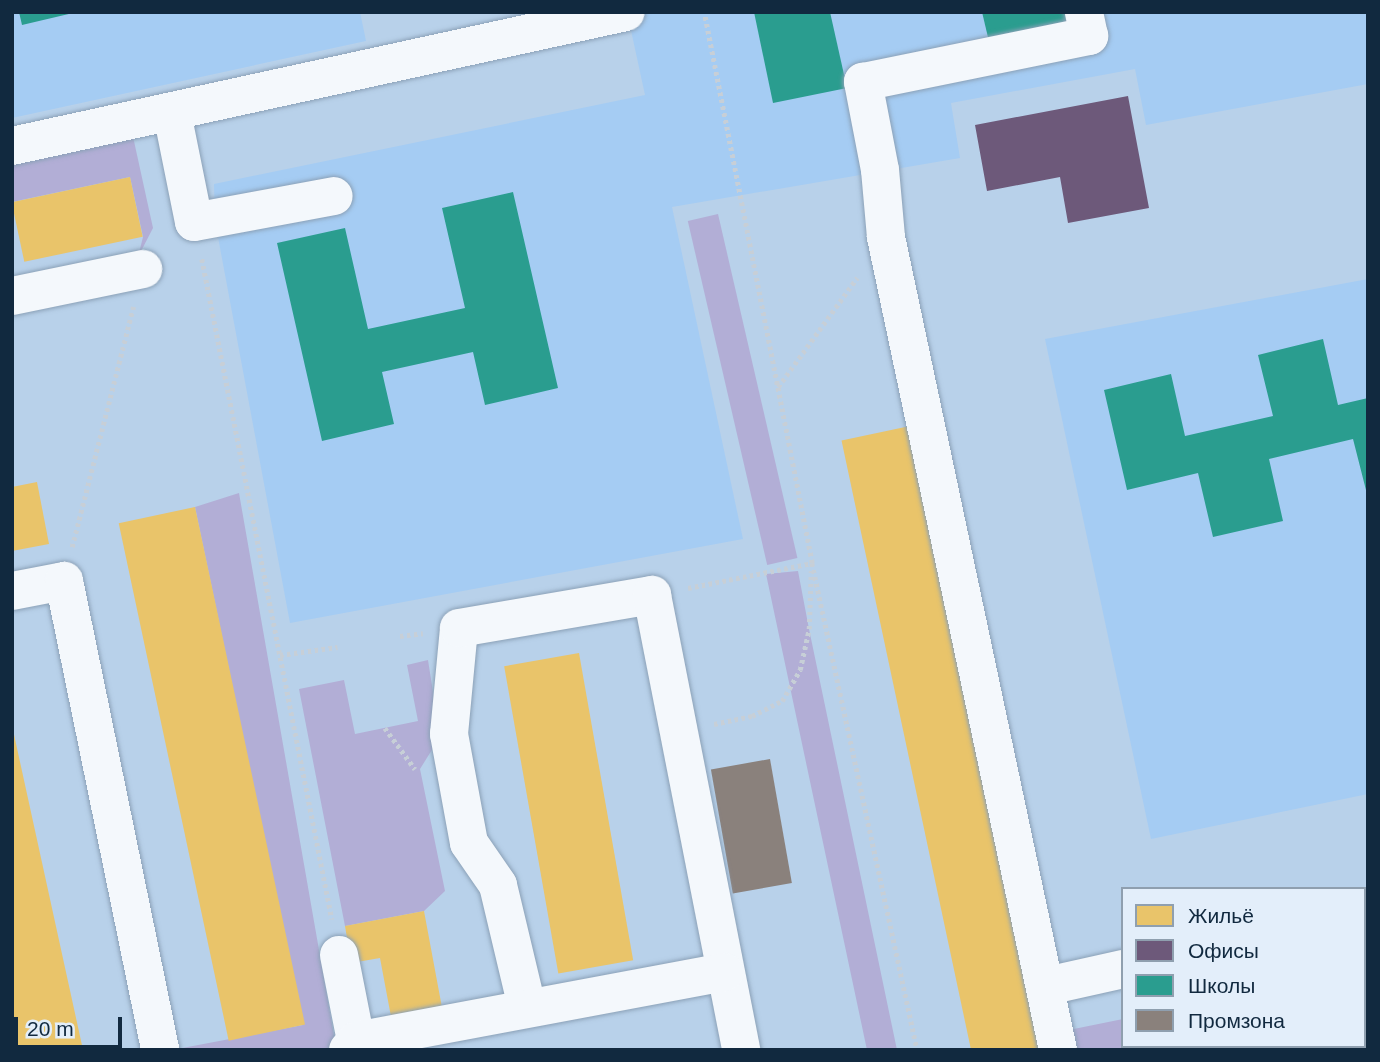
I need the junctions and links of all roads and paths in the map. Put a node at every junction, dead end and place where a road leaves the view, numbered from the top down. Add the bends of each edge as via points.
1 (626, 12) edge
2 (705, 12) edge
3 (1084, 12) edge
4 (172, 113) junction
5 (12, 146) edge
6 (334, 196) dead end
7 (194, 222) junction
8 (886, 237) junction
9 (143, 269) joint
10 (12, 296) edge
11 (778, 387) junction
12 (811, 563) junction
13 (64, 581) junction
14 (12, 591) edge
15 (652, 595) junction
16 (337, 647) dead end
17 (280, 655) junction
18 (680, 731) junction
19 (339, 955) joint
20 (1121, 969) edge
21 (725, 972) junction
22 (1047, 986) junction
23 (527, 1007) junction
24 (352, 1046) edge
25 (160, 1050) edge
26 (741, 1050) edge
27 (917, 1050) edge
28 (1058, 1050) edge

1 - 4 lane
2 - 11 path
3 - 8 lane via 1089,36 863,82 880,170
4 - 5 lane
4 - 7 lane
6 - 7 lane
7 - 17 path
8 - 11 path
8 - 22 lane
9 - 10 lane
9 - 13 path
11 - 12 path
12 - 15 path
12 - 18 path via 809,629 800,670 782,701 752,716
12 - 27 path
13 - 14 lane
13 - 25 lane
15 - 18 lane
15 - 23 lane via 459,628 449,734 469,843 498,885
16 - 17 path
17 - 19 path
18 - 21 lane
19 - 24 lane
20 - 22 lane
21 - 23 lane
21 - 26 lane
22 - 28 lane
23 - 24 lane

